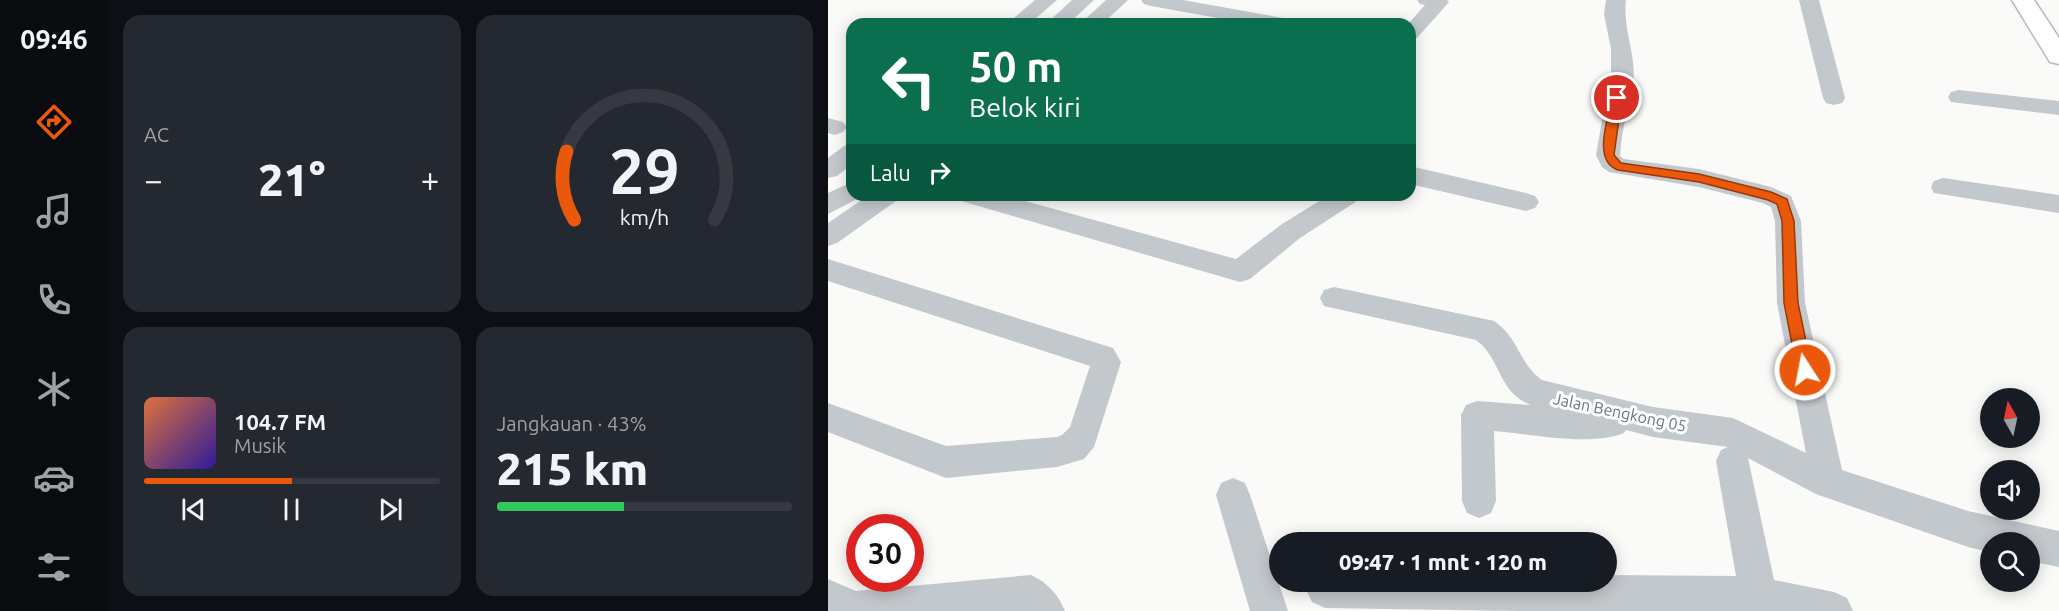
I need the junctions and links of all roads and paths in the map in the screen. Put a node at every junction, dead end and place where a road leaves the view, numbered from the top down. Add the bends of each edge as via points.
1 (1047, 0) edge
2 (1084, 0) edge
3 (1118, 0) edge
4 (1150, 0) edge
5 (1427, 0) edge
6 (1616, 0) edge
7 (1809, 0) edge
8 (2023, 0) edge
9 (1024, 18) edge
10 (1063, 18) edge
11 (1097, 18) edge
12 (1250, 18) edge
13 (1416, 27) edge
14 (2059, 57) edge
15 (1959, 97) dead end
16 (1834, 98) dead end
17 (2059, 108) edge
18 (846, 156) edge
19 (828, 170) edge
20 (1416, 176) edge
21 (1943, 187) dead end
22 (846, 194) edge
23 (878, 201) edge
24 (991, 201) edge
25 (1338, 201) edge
26 (1526, 202) dead end
27 (2059, 204) edge
28 (828, 205) edge
29 (828, 236) edge
30 (828, 270) edge
31 (1334, 298) dead end
32 (828, 417) edge
33 (1653, 422) junction
34 (1733, 462) dead end
35 (1828, 482) junction
36 (1233, 495) dead end
37 (1479, 501) dead end
38 (1980, 533) edge
39 (2040, 545) edge
40 (2059, 549) edge
41 (1399, 592) edge
42 (1758, 595) junction
43 (828, 598) edge
44 (1669, 603) edge
45 (1046, 611) edge
46 (1269, 611) edge
47 (1834, 611) edge

1 - 9 street
2 - 10 street
3 - 11 street
4 - 12 street
5 - 13 street via 1439,2
6 - 35 street via 1614,14 1622,82 1608,155 1611,161 1618,166 1699,178 1782,202 1788,221 1791,303
7 - 16 street
8 - 14 street
15 - 17 street
18 - 19 street
20 - 26 street
21 - 27 street
22 - 28 street
23 - 29 street
24 - 25 street via 1240,271 1291,231
30 - 32 street via 1102,357 1106,362 1083,436 1072,448 1057,452 946,462
31 - 33 street, Jalan Bengkong 05 via 1484,330 1498,340 1516,379 1533,392
33 - 35 street, Jalan Bengkong 05 via 1733,433
33 - 37 street via 1584,424 1477,415
34 - 42 street
35 - 38 street, Jalan Bengkong 05
36 - 46 street
39 - 40 street, Jalan Bengkong 05
41 - 44 street
42 - 44 street
42 - 47 street
43 - 45 street via 856,609 1031,594

